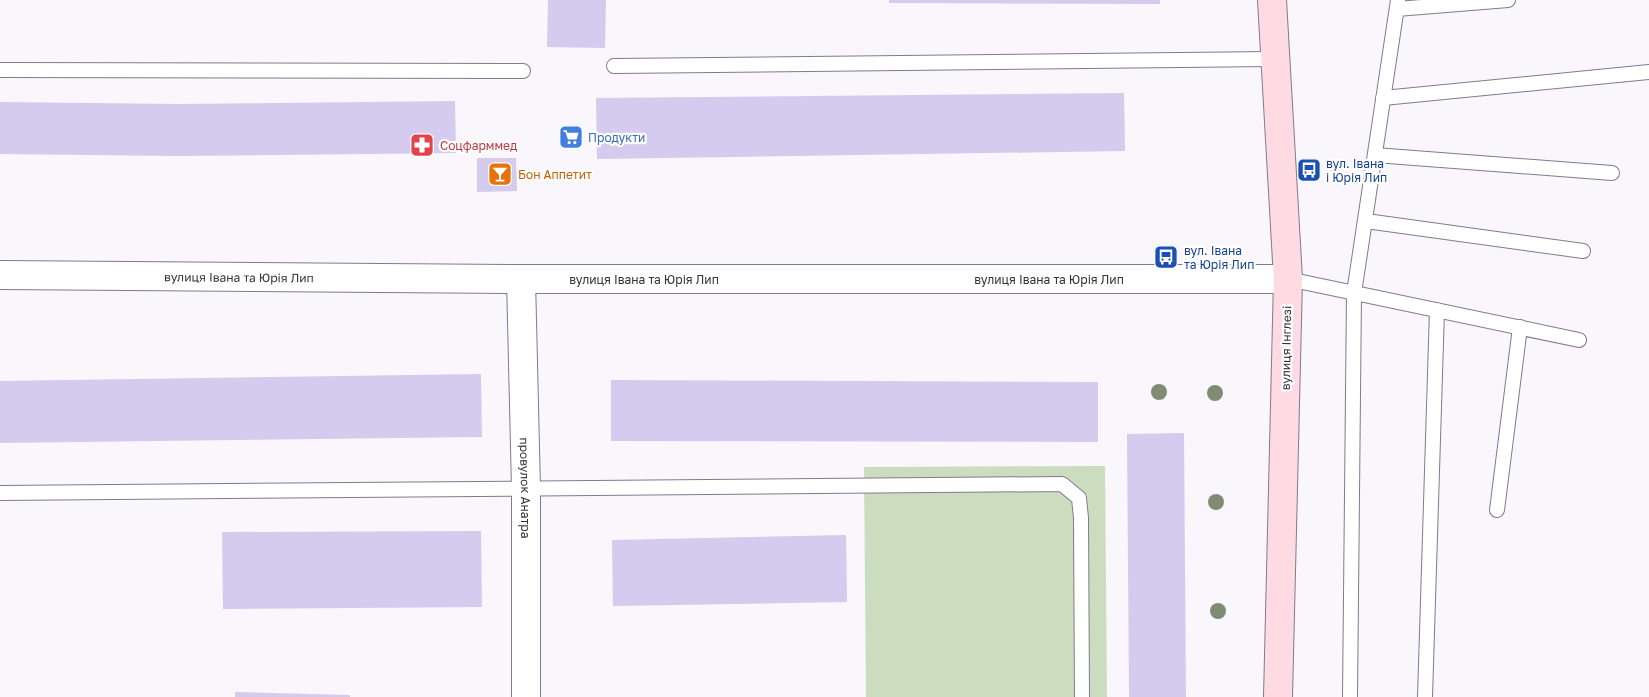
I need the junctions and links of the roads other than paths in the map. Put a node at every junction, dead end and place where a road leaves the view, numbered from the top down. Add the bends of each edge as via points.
1 (1272, 0) edge
2 (1508, 0) edge
3 (1397, 4) edge
4 (1276, 59) junction
5 (614, 66) dead end
6 (0, 70) edge
7 (523, 71) dead end
8 (1649, 72) edge
9 (1383, 98) junction
10 (1375, 155) junction
11 (1612, 173) dead end
12 (1366, 221) junction
13 (1583, 251) dead end
14 (0, 275) edge
15 (1288, 278) junction
16 (521, 279) junction
17 (1354, 293) junction
18 (1437, 310) junction
19 (1520, 327) junction
20 (1579, 340) dead end
21 (526, 489) junction
22 (0, 493) edge
23 (1497, 510) dead end
24 (526, 697) edge
25 (1082, 697) edge
26 (1278, 697) edge
27 (1350, 697) edge
28 (1426, 697) edge

1 - 4 main road, вулиця Інглезі
2 - 3 lane
3 - 9 lane
4 - 5 lane
4 - 15 main road, вулиця Інглезі
6 - 7 lane
8 - 9 lane
9 - 10 lane
10 - 11 lane
10 - 12 lane
12 - 13 lane
12 - 17 lane
14 - 16 street, вулиця Івана та Юрія Лип
15 - 16 street, вулиця Івана та Юрія Лип
15 - 17 lane
15 - 26 main road, вулиця Інглезі
16 - 21 street, провулок Анатра
17 - 18 lane
17 - 27 lane
18 - 19 lane
18 - 28 lane
19 - 20 lane
19 - 23 lane
21 - 22 lane
21 - 24 street, провулок Анатра
21 - 25 lane via 1062,484 1079,498 1082,518

